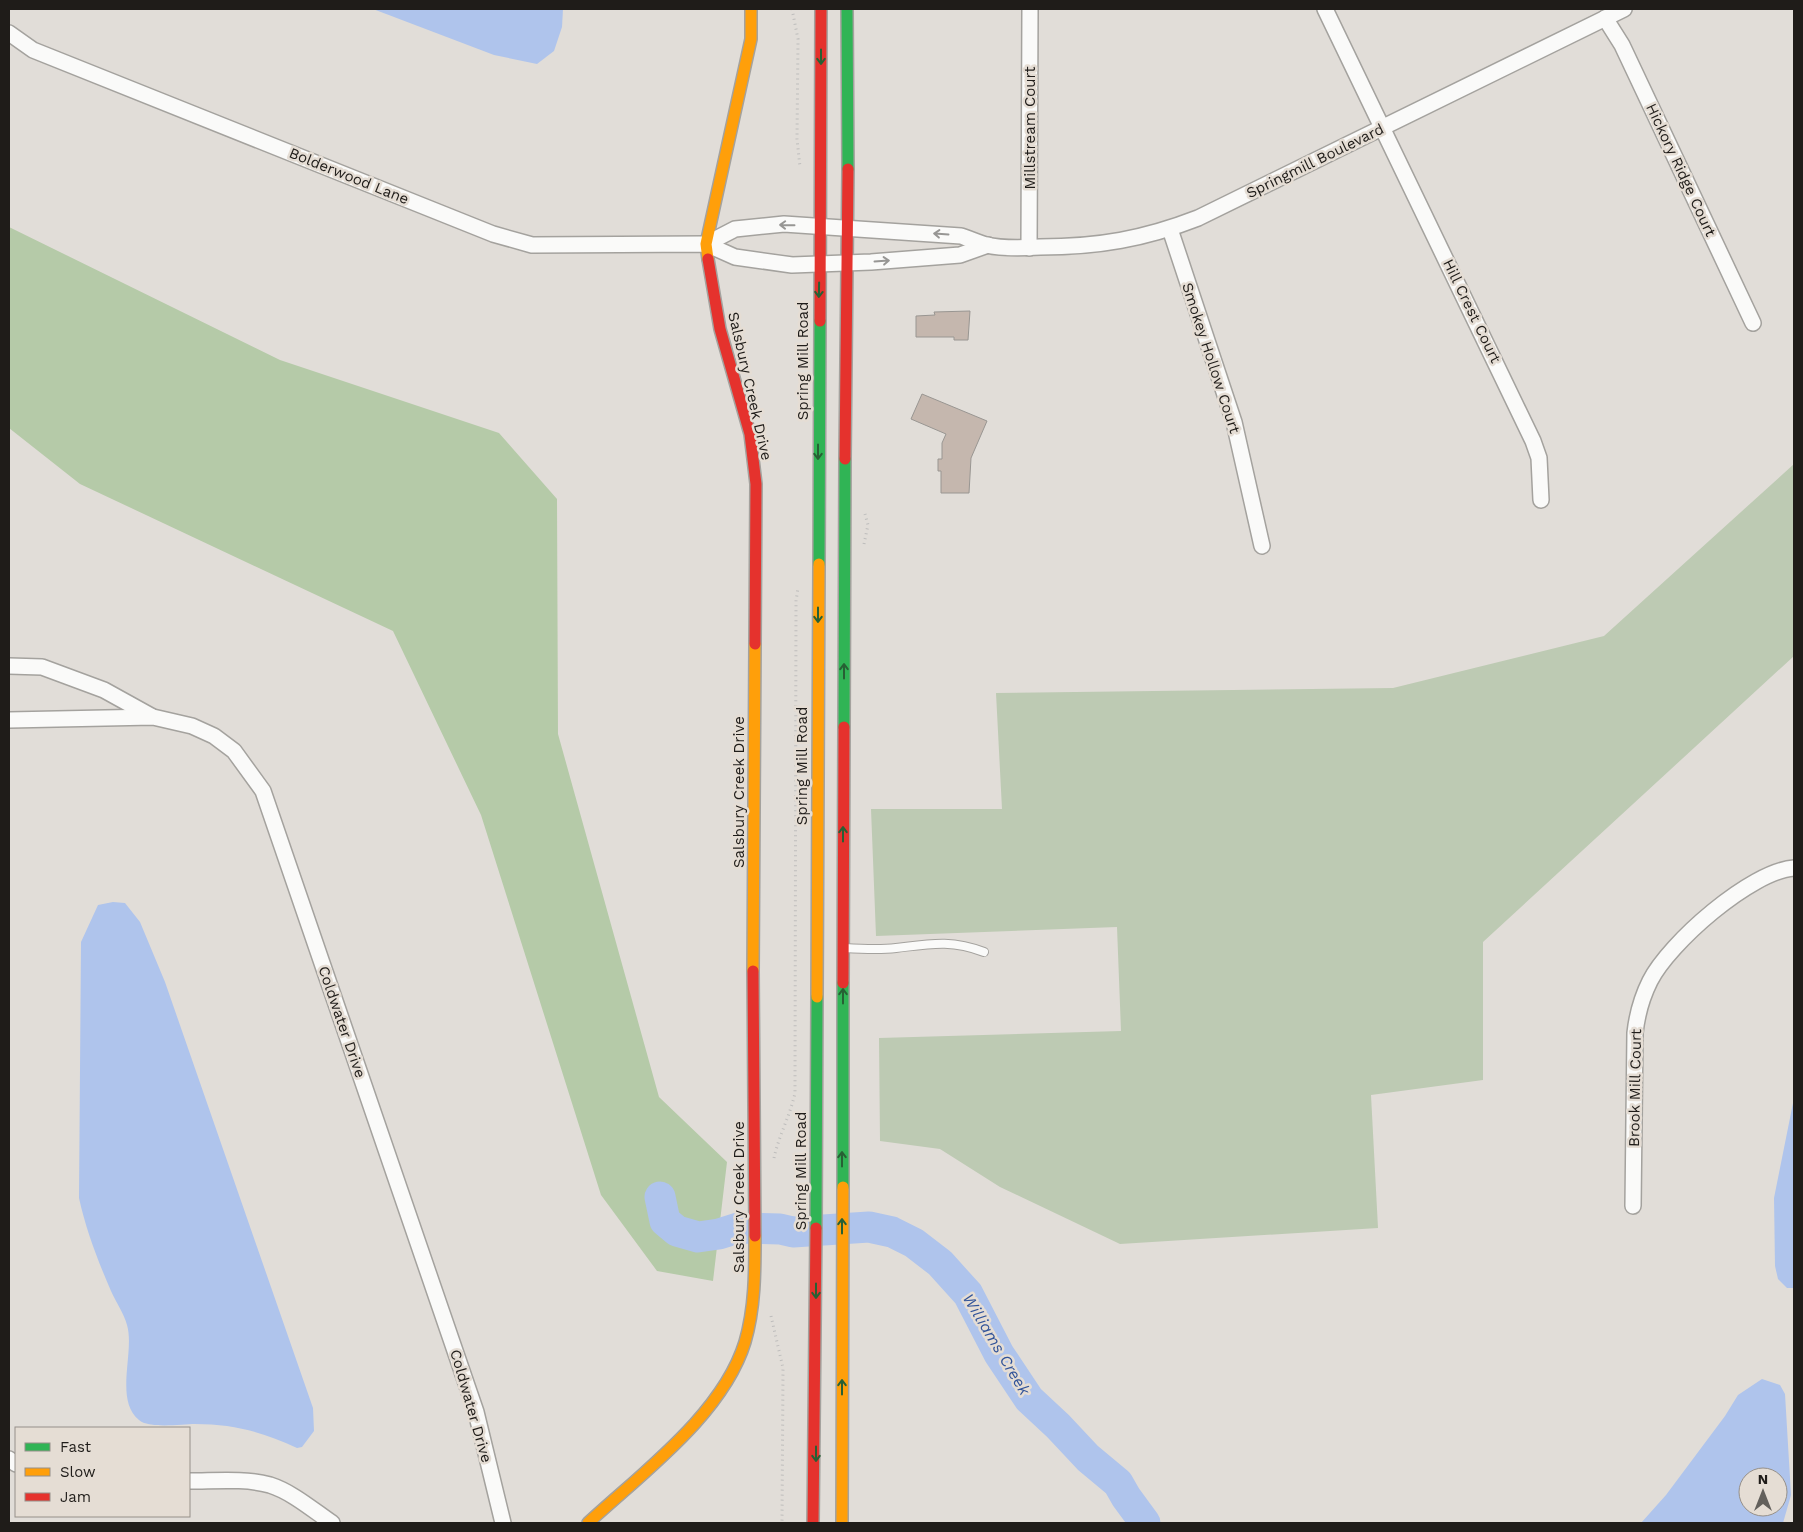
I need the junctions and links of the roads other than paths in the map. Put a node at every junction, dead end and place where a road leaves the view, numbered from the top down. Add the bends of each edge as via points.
1 (751, 9) edge
2 (821, 9) edge
3 (847, 9) edge
4 (1030, 9) edge
5 (1325, 9) edge
6 (1624, 9) edge
7 (1605, 18) junction
8 (9, 33) edge
9 (1383, 128) junction
10 (820, 226) junction
11 (842, 227) junction
12 (1170, 229) junction
13 (706, 244) junction
14 (988, 245) junction
15 (1029, 248) junction
16 (833, 263) junction
17 (1753, 323) dead end
18 (1541, 500) dead end
19 (1262, 546) dead end
20 (9, 666) edge
21 (154, 717) junction
22 (9, 720) edge
23 (1794, 868) edge
24 (843, 948) junction
25 (984, 952) dead end
26 (1633, 1206) dead end
27 (190, 1481) edge
28 (332, 1523) edge
29 (502, 1523) edge
30 (588, 1523) edge
31 (812, 1523) edge
32 (842, 1523) edge

1 - 13 street, Salsbury Creek Drive via 751,39
2 -> 10 street, Spring Mill Road
3 - 11 street, Spring Mill Road
4 - 15 street, Millstream Court
5 - 9 street, Hill Crest Court
6 - 7 street, Springmill Boulevard
7 - 9 street, Springmill Boulevard
7 - 17 street, Hickory Ridge Court via 1622,45
8 - 13 street, Bolderwood Lane via 33,50 493,234 532,245
9 - 12 street, Springmill Boulevard
9 - 18 street, Hill Crest Court via 1533,441 1539,458
10 - 11 street, Bolderwood Lane
10 -> 13 street, Bolderwood Lane via 784,224 735,229
10 - 16 street, Spring Mill Road
14 -> 11 street, Springmill Boulevard via 961,236
11 - 16 street, Spring Mill Road
12 - 15 street, Springmill Boulevard via 1102,245
12 - 19 street, Smokey Hollow Court via 1234,422
13 - 16 street, Bolderwood Lane via 735,258 792,265
13 - 30 street, Salsbury Creek Drive via 720,329 750,434 756,484 755,1239 752,1305 748,1333 726,1383 697,1422
14 - 15 street, Springmill Boulevard
16 -> 14 street, Springmill Boulevard via 960,255
24 -> 16 street, Spring Mill Road
16 -> 31 street, Spring Mill Road via 816,1209 816,1488
20 - 21 street via 42,667 104,690
21 - 22 street, Coldwater Drive
21 - 29 street, Coldwater Drive via 192,726 214,736 234,751 263,792 476,1412
23 - 26 street, Brook Mill Court via 1767,874 1750,883 1682,941 1650,980 1635,1033
24 - 25 lane via 876,950 938,942 966,945
32 -> 24 street, Spring Mill Road
27 - 28 street via 248,1481 271,1486

